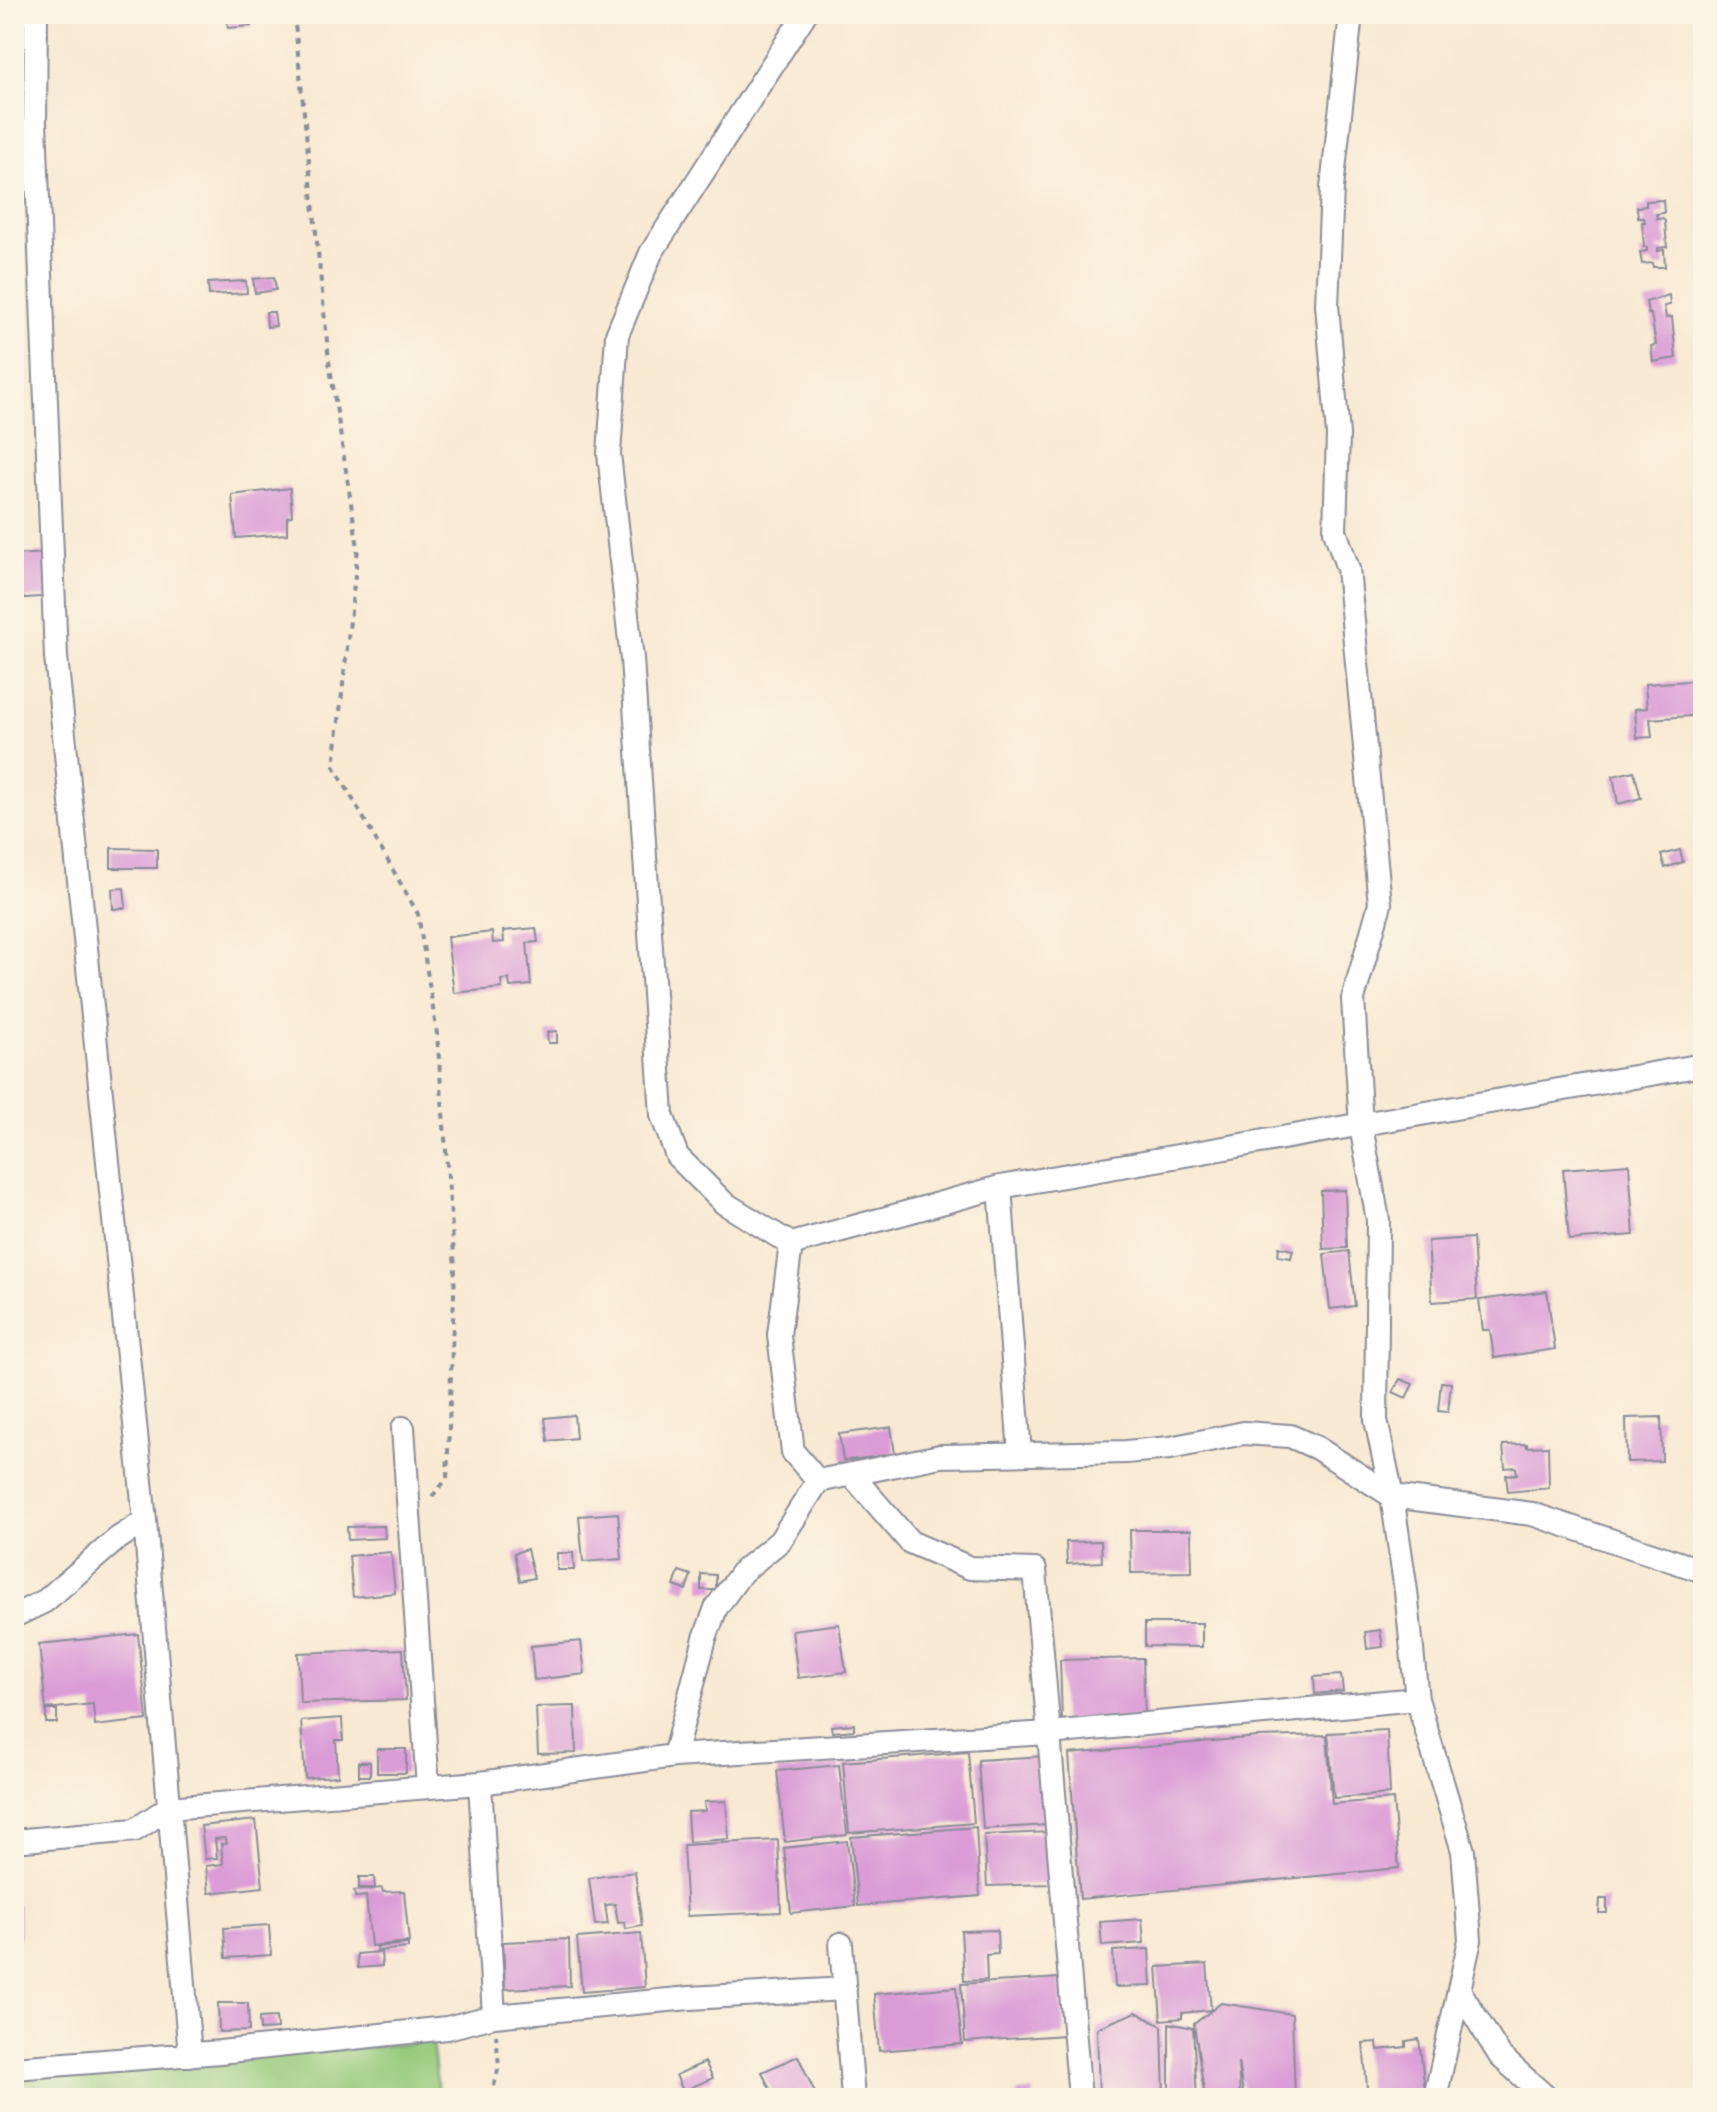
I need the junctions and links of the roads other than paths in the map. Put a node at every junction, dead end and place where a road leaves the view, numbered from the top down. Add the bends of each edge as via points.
1 (36, 14) edge
2 (805, 14) edge
3 (1351, 14) edge
4 (1703, 1065) edge
5 (1361, 1126) junction
6 (1000, 1187) junction
7 (791, 1244) junction
8 (403, 1428) dead end
9 (1020, 1454) junction
10 (851, 1474) junction
11 (818, 1481) junction
12 (1392, 1496) junction
13 (145, 1521) junction
14 (1703, 1571) edge
15 (14, 1616) edge
16 (1417, 1699) junction
17 (1049, 1733) junction
18 (674, 1756) junction
19 (480, 1783) junction
20 (428, 1787) junction
21 (168, 1808) junction
22 (14, 1841) edge
23 (841, 1944) dead end
24 (845, 1989) junction
25 (1459, 1990) junction
26 (494, 2016) junction
27 (190, 2055) junction
28 (14, 2068) edge
29 (853, 2098) edge
30 (1080, 2098) edge
31 (1435, 2098) edge
32 (1547, 2098) edge

1 - 13 street via 35,122 56,657
2 - 7 street via 651,253 635,287 617,335 609,454 632,659 662,1115 677,1156 724,1203
3 - 5 street via 1332,188 1327,305 1338,435 1335,531 1348,569 1380,904 1353,999
4 - 5 street
5 - 6 street
5 - 12 street via 1378,1220 1376,1420
6 - 7 street
6 - 9 street
7 - 11 street via 779,1335 793,1452
8 - 20 street
9 - 10 street via 940,1456
9 - 12 street via 1155,1450 1244,1433 1290,1436
10 - 11 street
10 - 17 street via 910,1542 970,1568 1035,1570
11 - 18 street via 780,1541 742,1572 716,1608
12 - 14 street via 1532,1514
12 - 16 street
13 - 15 street via 45,1601
13 - 21 street
16 - 17 street
16 - 25 street via 1463,1851 1470,1940
17 - 18 street
17 - 30 street
18 - 19 street
19 - 20 street
19 - 26 street
20 - 21 street
21 - 22 street via 135,1830
21 - 27 street
23 - 24 street
24 - 26 street
24 - 29 street
25 - 31 street
25 - 32 street via 1500,2056
26 - 27 street via 447,2028
27 - 28 street

